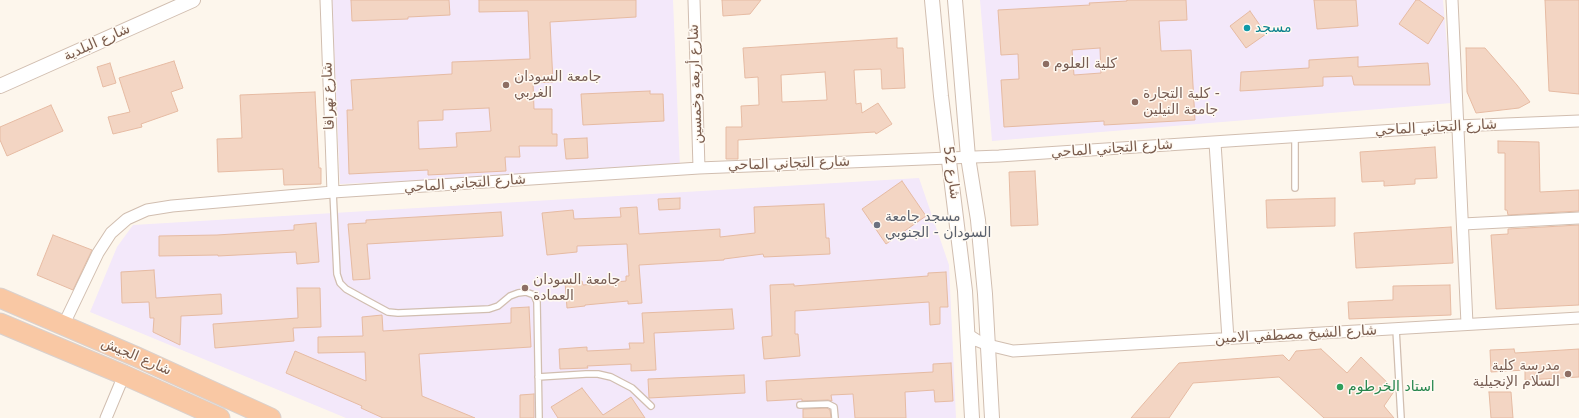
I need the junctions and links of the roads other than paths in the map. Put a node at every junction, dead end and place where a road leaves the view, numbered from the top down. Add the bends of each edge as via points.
1 (194, 0) edge
2 (326, 0) edge
3 (694, 0) edge
4 (932, 0) edge
5 (955, 0) edge
6 (1452, 0) edge
7 (0, 86) edge
8 (1579, 121) edge
9 (1457, 126) junction
10 (1295, 137) junction
11 (1215, 143) junction
12 (968, 157) junction
13 (949, 158) junction
14 (699, 168) junction
15 (1295, 188) dead end
16 (333, 192) junction
17 (1579, 218) edge
18 (1463, 224) junction
19 (0, 298) edge
20 (1579, 318) edge
21 (0, 322) edge
22 (1467, 324) junction
23 (63, 326) junction
24 (1396, 329) junction
25 (967, 334) junction
26 (1228, 338) junction
27 (988, 345) junction
28 (124, 375) junction
29 (538, 377) junction
30 (800, 405) dead end
31 (651, 406) dead end
32 (106, 418) edge
33 (220, 418) edge
34 (270, 418) edge
35 (539, 418) edge
36 (835, 418) edge
37 (972, 418) edge
38 (992, 418) edge
39 (1401, 418) edge

1 - 7 street, شارع البلدية
2 - 16 street, شارع تهراقا
3 - 14 street, شارع أربعة وخمسين
4 - 13 street, شارع 52
5 - 12 street, شارع 52
6 - 9 street
8 - 9 street, شارع التجاني الماحي
9 - 10 street, شارع التجاني الماحي
9 - 18 street
10 - 11 street, شارع التجاني الماحي
10 - 15 lane
11 - 12 street, شارع التجاني الماحي
11 - 26 street
12 - 13 street, شارع التجاني الماحي
12 - 27 street, شارع 52 via 978,220
13 - 14 street, شارع التجاني الماحي
13 - 25 street, شارع 52 via 965,291
14 - 16 street, شارع التجاني الماحي
16 - 23 street, شارع التجاني الماحي via 172,206 147,210 127,219 111,233 98,253
16 - 29 lane via 337,274 340,283 388,312 398,313 489,309 518,293 534,295 537,302
17 - 18 street
18 - 22 street
19 - 23 highway, شارع الجيش
20 - 22 street, شارع الشيخ مصطفي الامين
21 - 28 highway, شارع الجيش
22 - 24 street, شارع الشيخ مصطفي الامين
23 - 34 highway, شارع الجيش via 158,366
24 - 26 street, شارع الشيخ مصطفي الامين
24 - 39 lane
25 - 27 street, شارع الشيخ مصطفي الامين
25 - 37 street, شارع 52
26 - 27 street, شارع الشيخ مصطفي الامين via 1013,351
27 - 38 street, شارع 52
28 - 32 street
28 - 33 highway, شارع الجيش
29 - 31 lane via 586,374 611,377 632,388
29 - 35 lane
30 - 36 lane via 828,404 834,407

